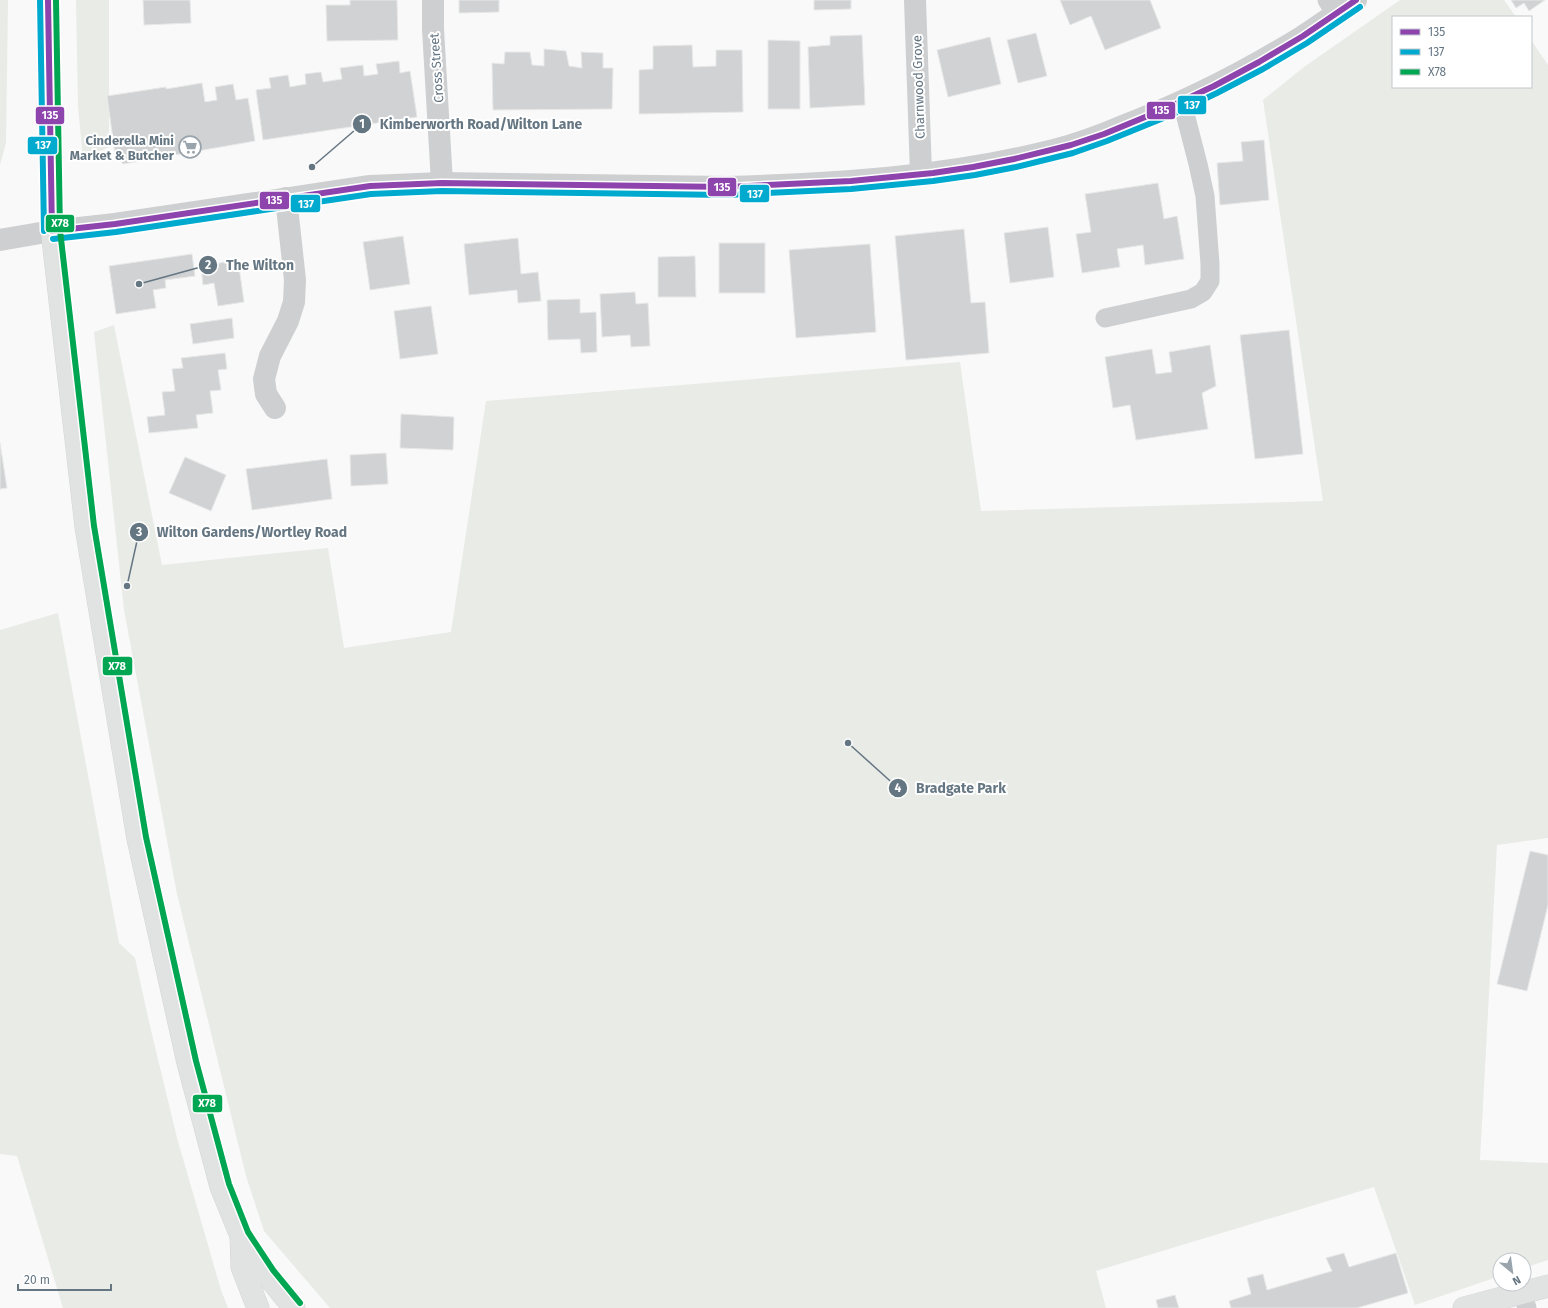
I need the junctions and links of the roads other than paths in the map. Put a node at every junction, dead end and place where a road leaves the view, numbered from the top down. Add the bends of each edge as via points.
1 (48, 0) edge
2 (433, 0) edge
3 (915, 0) edge
4 (1356, 0) edge
5 (1332, 7) edge
6 (1182, 102) junction
7 (921, 174) junction
8 (442, 183) junction
9 (286, 198) junction
10 (52, 231) junction
11 (0, 240) edge
12 (1105, 318) dead end
13 (275, 408) dead end
14 (241, 1236) junction
15 (1548, 1286) edge
16 (1524, 1301) edge
17 (258, 1308) edge
18 (294, 1308) edge
19 (1464, 1308) edge

1 - 10 main road
2 - 8 street, Cross Street
3 - 7 street, Charnwood Grove
4 - 5 street
5 - 6 street via 1304,35 1253,66
6 - 7 street via 1141,120 1055,150 995,163
6 - 12 lane via 1205,196 1210,281 1203,292 1191,299
7 - 8 street via 819,184 727,187
8 - 9 street via 370,186
9 - 10 street
9 - 13 street via 294,302 288,321 270,356 264,378 266,394
10 - 11 street
10 - 14 main road via 86,527 138,839 188,1063 221,1187
14 - 17 main road via 242,1267
14 - 18 main road
15 - 16 main road
16 - 19 main road

